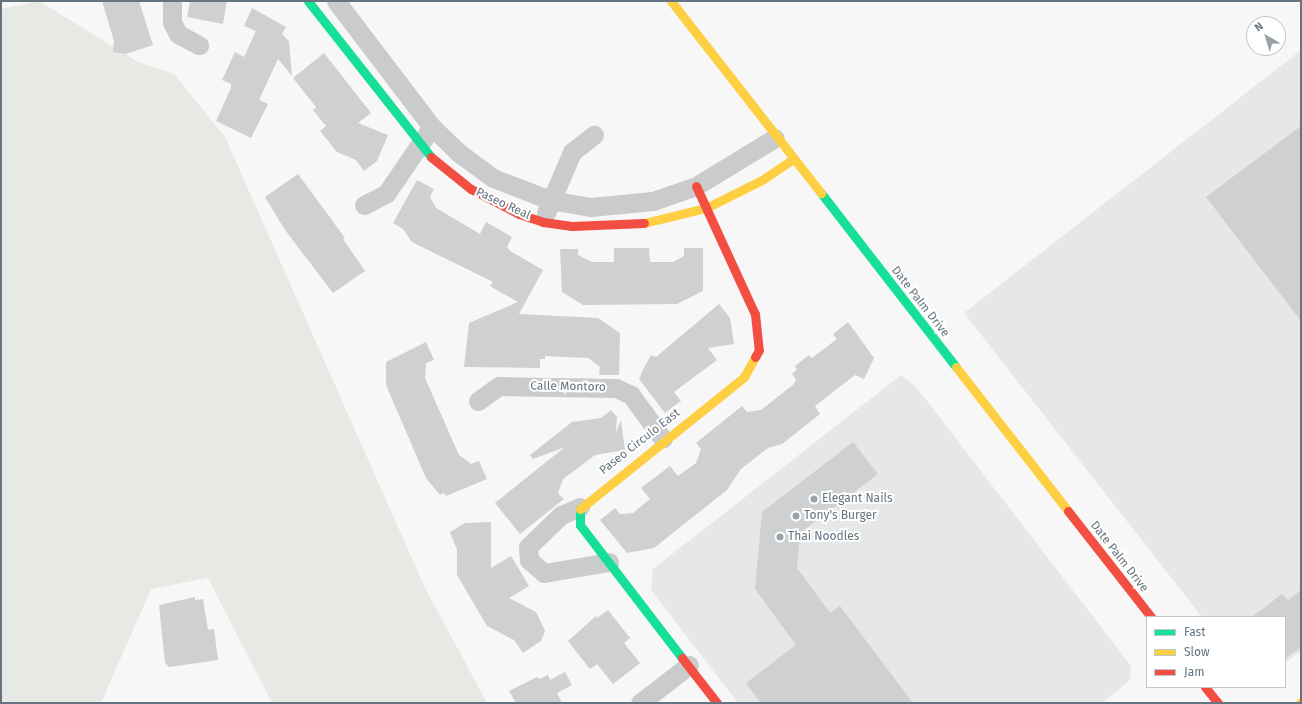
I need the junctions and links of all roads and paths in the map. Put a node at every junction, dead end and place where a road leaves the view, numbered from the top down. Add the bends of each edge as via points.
1 (172, 1) edge
2 (336, 1) edge
3 (671, 1) edge
4 (316, 4) edge
5 (199, 45) dead end
6 (432, 127) junction
7 (594, 135) dead end
8 (775, 138) junction
9 (419, 145) junction
10 (793, 159) junction
11 (696, 186) junction
12 (550, 200) junction
13 (364, 205) dead end
14 (706, 208) junction
15 (543, 222) junction
16 (478, 400) dead end
17 (663, 439) junction
18 (580, 507) junction
19 (609, 562) junction
20 (1150, 616) edge
21 (689, 665) junction
22 (1206, 688) edge
23 (640, 703) edge
24 (717, 703) edge
25 (1218, 703) edge

1 - 5 street via 172,22 178,34
2 - 6 street, Paseo Real
3 - 8 street, Date Palm Drive
4 - 9 street, Paseo Real
6 - 9 street
6 - 12 street, Paseo Real via 459,153 493,178
7 - 12 street via 572,152
8 - 10 street, Date Palm Drive
8 - 11 street, Paseo Real
9 - 13 street via 386,194
9 - 15 street, Paseo Real via 451,176 471,189 519,214
10 - 14 street, Paseo Real via 762,180
10 - 20 street, Date Palm Drive
11 - 12 street, Paseo Real via 653,201 624,205 591,207
11 - 14 street, Paseo Circulo East
12 - 15 street
14 - 15 street, Paseo Real via 653,223 626,226 600,227
14 - 17 street, Paseo Circulo East via 755,314 758,350 744,377
16 - 17 street, Calle Montoro via 499,386 616,388 631,395
17 - 18 street, Paseo Circulo East
18 - 19 street via 580,525
18 - 19 street via 561,515 528,547 529,560 544,573
19 - 21 street
21 - 23 street
21 - 24 street
22 - 25 street

